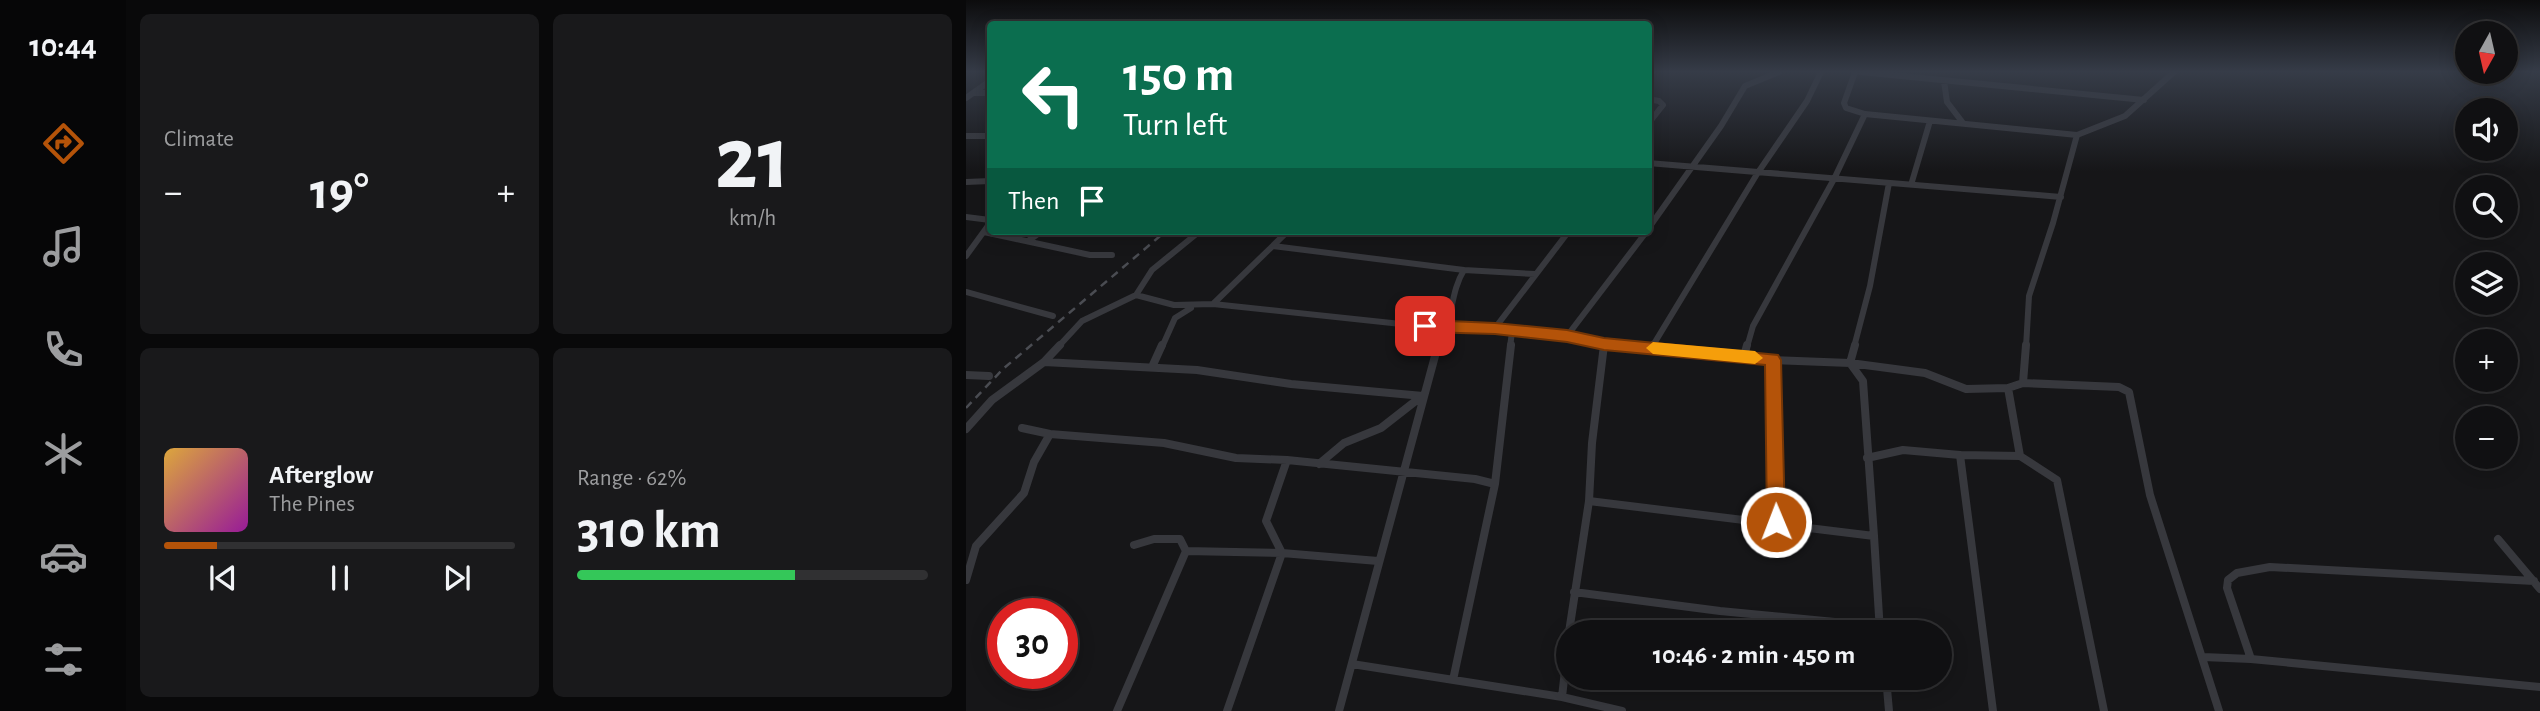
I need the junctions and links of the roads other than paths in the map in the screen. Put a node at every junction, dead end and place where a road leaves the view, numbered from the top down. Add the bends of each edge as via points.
1 (1663, 105) edge
2 (1733, 105) edge
3 (1804, 105) edge
4 (1845, 105) edge
5 (1949, 105) edge
6 (2138, 105) edge
7 (1865, 114) junction
8 (1652, 119) edge
9 (1930, 121) junction
10 (1963, 123) junction
11 (2077, 135) junction
12 (966, 136) edge
13 (987, 136) edge
14 (1652, 163) edge
15 (1693, 167) junction
16 (1757, 174) junction
17 (1834, 179) junction
18 (987, 181) edge
19 (966, 182) edge
20 (1889, 183) junction
21 (1911, 185) junction
22 (2061, 197) junction
23 (966, 217) edge
24 (987, 220) edge
25 (1652, 224) edge
26 (987, 226) edge
27 (984, 232) junction
28 (987, 233) edge
29 (999, 235) edge
30 (1036, 235) edge
31 (1195, 235) edge
32 (1284, 235) edge
33 (1566, 235) edge
34 (1644, 235) edge
35 (1028, 241) junction
36 (1273, 246) junction
37 (1112, 255) dead end
38 (966, 256) edge
39 (1464, 270) junction
40 (1535, 274) junction
41 (966, 292) edge
42 (1136, 295) junction
43 (1213, 304) junction
44 (1191, 307) junction
45 (1053, 316) dead end
46 (1495, 328) junction
47 (1448, 329) junction
48 (1513, 332) junction
49 (1567, 336) junction
50 (1604, 344) junction
51 (1651, 348) junction
52 (1744, 356) junction
53 (1773, 360) junction
54 (1044, 362) junction
55 (1850, 363) junction
56 (1152, 367) junction
57 (966, 375) edge
58 (989, 376) dead end
59 (2023, 383) junction
60 (2008, 388) junction
61 (1423, 396) junction
62 (1022, 428) dead end
63 (966, 429) edge
64 (1050, 434) junction
65 (1960, 454) junction
66 (2020, 456) junction
67 (1867, 458) junction
68 (1287, 460) junction
69 (1319, 464) junction
70 (1401, 473) junction
71 (1495, 484) junction
72 (1589, 501) junction
73 (1776, 522) junction
74 (1874, 536) junction
75 (2498, 539) dead end
76 (1134, 545) dead end
77 (976, 546) junction
78 (1186, 551) junction
79 (1282, 553) junction
80 (966, 554) edge
81 (1378, 561) junction
82 (966, 580) edge
83 (2537, 585) edge
84 (1574, 592) junction
85 (1570, 620) edge
86 (1814, 620) edge
87 (1877, 620) edge
88 (2203, 657) junction
89 (2251, 659) junction
90 (1352, 664) junction
91 (1453, 680) junction
92 (2540, 687) edge
93 (1563, 690) edge
94 (1887, 690) edge
95 (1562, 697) junction
96 (1117, 711) edge
97 (1227, 711) edge
98 (1339, 711) edge
99 (1622, 711) edge
100 (1889, 711) edge
101 (1993, 711) edge
102 (2104, 711) edge
103 (2219, 711) edge

1 - 8 street
2 - 15 street
3 - 16 street
4 - 7 street
5 - 10 street
6 - 11 street via 2124,116
7 - 9 street
7 - 17 street
9 - 10 street
9 - 21 street
10 - 11 street
11 - 22 street
12 - 13 street
14 - 15 street
15 - 16 street
15 - 25 street
16 - 17 street
16 - 51 street
17 - 20 street
17 - 52 street via 1753,326
18 - 19 street
20 - 21 street
20 - 55 street
21 - 22 street
22 - 59 street via 2029,296
23 - 24 street
26 - 27 street
27 - 28 street
27 - 38 street
29 - 35 street
30 - 35 street
31 - 42 street via 1152,270
32 - 36 street
33 - 40 street
34 - 49 street
35 - 37 street via 1090,255
36 - 39 street
36 - 43 street
39 - 40 street
39 - 47 street via 1453,296
40 - 46 street
41 - 45 street
42 - 44 street
42 - 54 street via 1082,321
43 - 44 street
43 - 47 street
44 - 56 street via 1175,318
46 - 47 street
46 - 48 street
47 - 61 street via 1435,349
48 - 49 street
48 - 71 street
49 - 50 street
50 - 51 street
50 - 72 street via 1591,443
51 - 52 street
52 - 53 street
53 - 55 street
53 - 73 street
54 - 56 street
54 - 63 street via 992,400
55 - 60 street via 1925,373 1966,389
55 - 67 street via 1863,380
56 - 61 street
57 - 58 street
59 - 60 street
59 - 88 street via 2119,387 2129,392 2150,495
60 - 66 street
61 - 69 street via 1381,428 1344,443
61 - 70 street
62 - 64 street
64 - 68 street via 1164,443 1236,458
64 - 77 street via 1024,492
65 - 66 street
65 - 67 street via 1903,450
65 - 101 street
66 - 102 street via 2057,480
67 - 74 street
68 - 69 street
68 - 79 street via 1266,521
69 - 70 street
70 - 71 street
70 - 81 street
71 - 91 street
72 - 73 street
72 - 84 street
73 - 74 street
74 - 87 street
75 - 83 street
76 - 78 street via 1180,539
77 - 80 street
77 - 82 street
78 - 79 street
78 - 96 street
79 - 81 street
79 - 97 street
81 - 90 street
83 - 89 street via 2446,574 2270,567 2237,573 2228,580 2227,588
84 - 85 street
84 - 86 street
88 - 89 street
88 - 103 street
89 - 92 street
90 - 91 street
90 - 98 street
91 - 95 street
93 - 95 street
94 - 100 street
95 - 99 street

